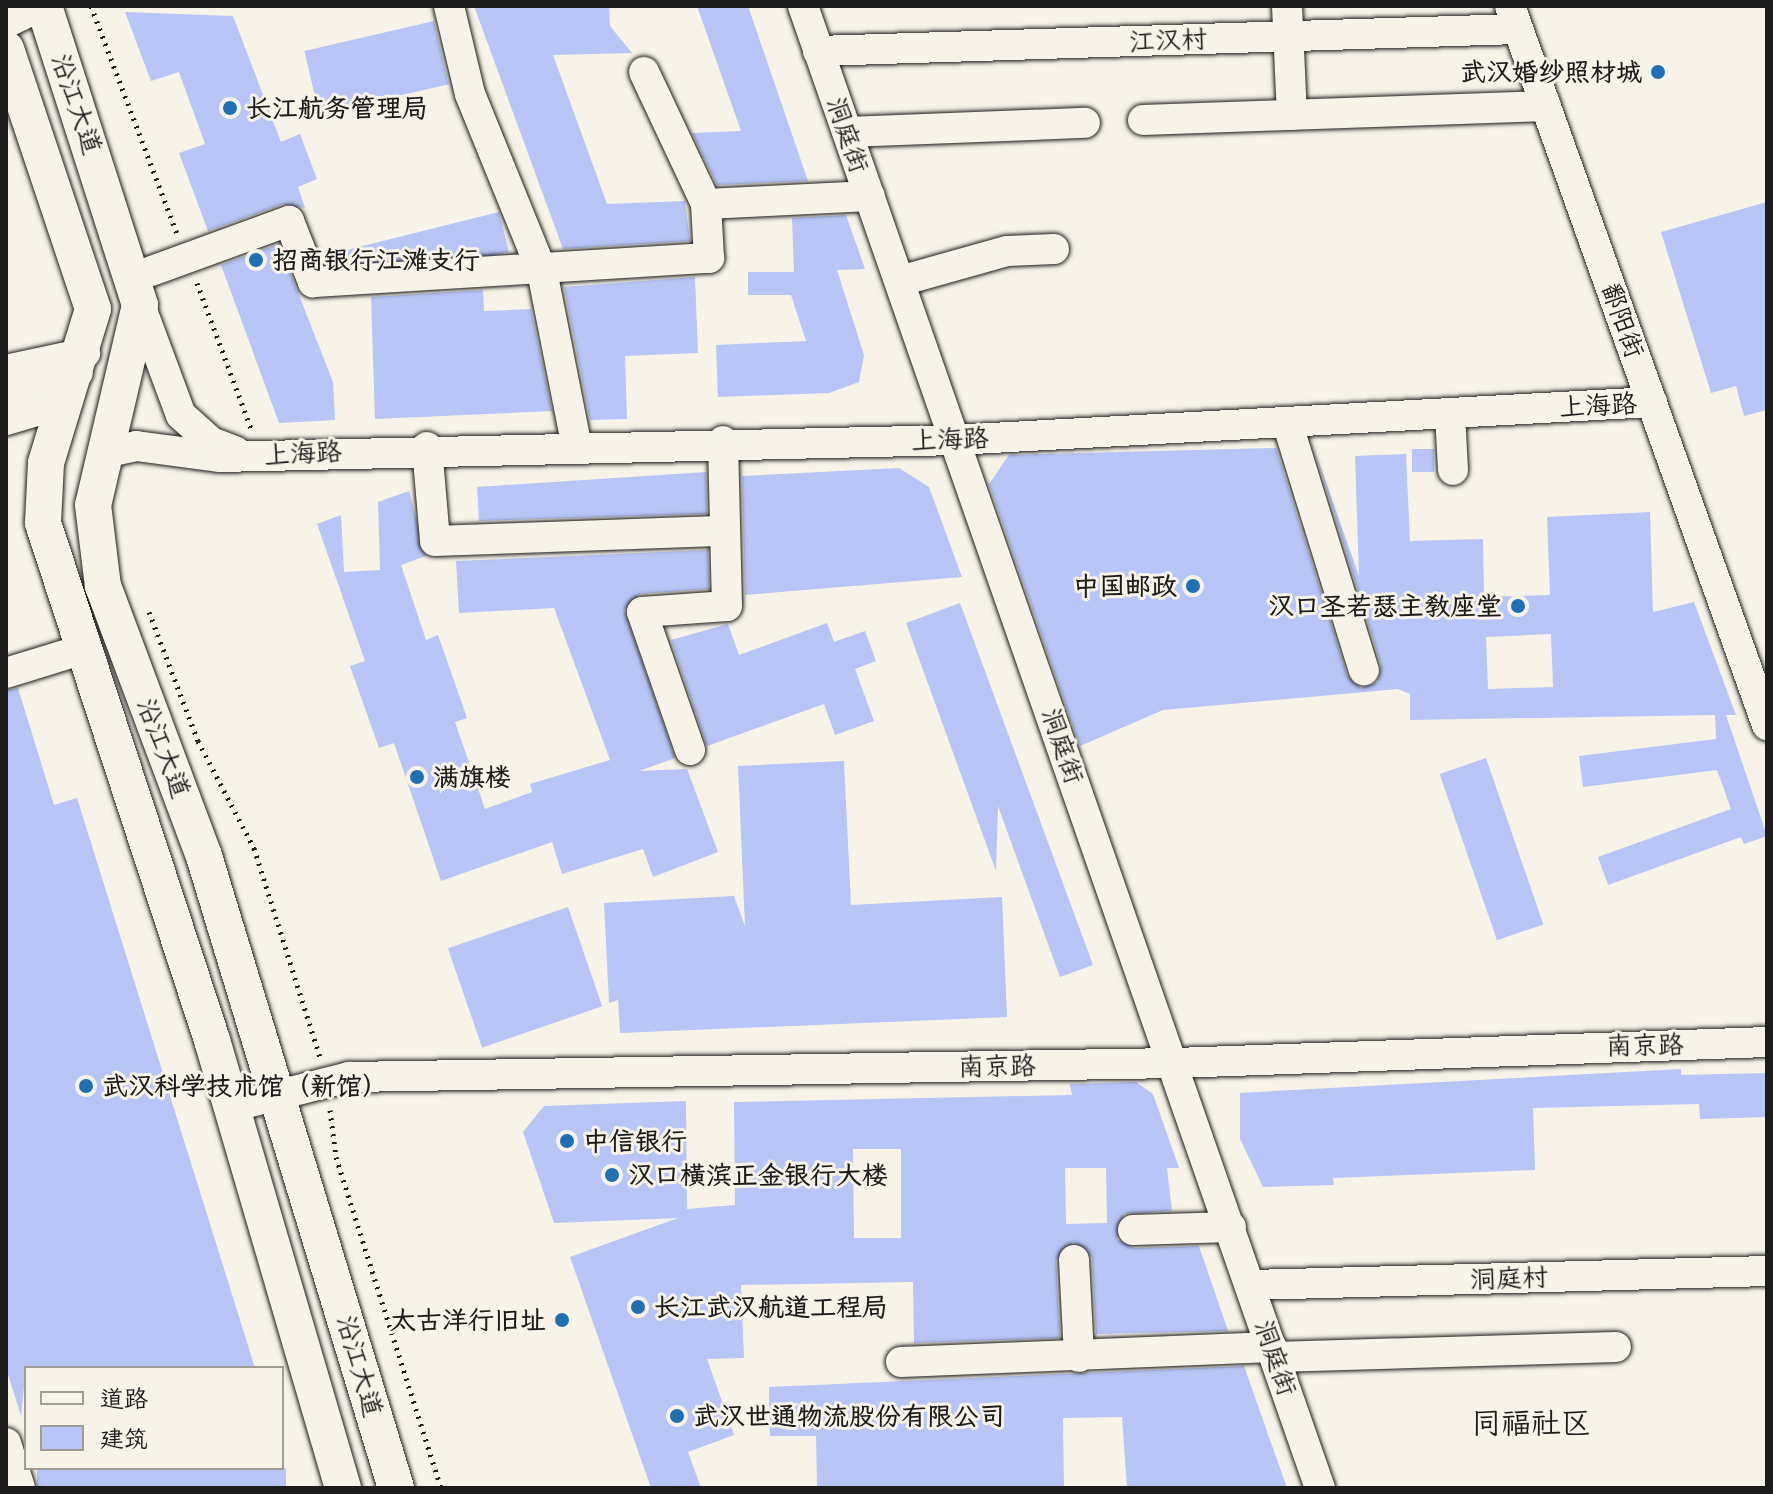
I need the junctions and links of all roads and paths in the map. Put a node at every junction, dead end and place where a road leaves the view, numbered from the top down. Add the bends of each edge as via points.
1 (42, 6) edge
2 (449, 6) edge
3 (803, 6) edge
4 (1514, 17) edge
5 (1288, 21) edge
6 (6, 23) edge
7 (6, 49) edge
8 (818, 51) junction
9 (644, 72) dead end
10 (1546, 106) junction
11 (1292, 115) junction
12 (1143, 120) dead end
13 (1085, 123) dead end
14 (847, 132) junction
15 (870, 196) junction
16 (706, 204) junction
17 (1054, 249) dead end
18 (542, 271) junction
19 (900, 281) junction
20 (138, 291) junction
21 (6, 370) edge
22 (77, 376) junction
23 (6, 395) edge
24 (1652, 402) junction
25 (1450, 413) junction
26 (6, 420) edge
27 (1287, 422) junction
28 (955, 440) junction
29 (723, 441) junction
30 (427, 447) junction
31 (577, 447) junction
32 (104, 453) junction
33 (249, 456) junction
34 (1453, 470) dead end
35 (725, 531) junction
36 (144, 602) dead end
37 (84, 649) junction
38 (1364, 670) dead end
39 (6, 673) edge
40 (1767, 725) edge
41 (690, 750) dead end
42 (1767, 1042) edge
43 (1175, 1063) junction
44 (326, 1079) junction
45 (279, 1091) junction
46 (231, 1107) junction
47 (1231, 1227) junction
48 (1133, 1230) dead end
49 (1074, 1260) dead end
50 (1767, 1271) edge
51 (1251, 1285) junction
52 (1616, 1347) dead end
53 (1274, 1352) junction
54 (1079, 1357) junction
55 (901, 1362) dead end
56 (6, 1443) edge
57 (20, 1488) edge
58 (343, 1488) edge
59 (396, 1488) edge
60 (441, 1488) edge
61 (1320, 1488) edge

1 - 6 street
1 - 20 main road, 沿江大道
2 - 18 street via 470,94
3 - 8 street, 洞庭街
4 - 5 street, 江汉村
4 - 10 street, 鄱阳街
5 - 8 street, 江汉村
5 - 11 street
7 - 22 main road, 沿江大道 via 92,300
8 - 14 street, 洞庭街
9 - 16 street
10 - 11 street
10 - 24 street, 鄱阳街
11 - 12 street
13 - 14 street
14 - 15 street, 洞庭街
15 - 16 street
15 - 19 street, 洞庭街
16 - 18 street via 709,258
17 - 19 street via 1007,251
18 - 20 street via 313,282 289,221
18 - 31 street
19 - 28 street, 洞庭街
20 - 32 main road, 沿江大道
20 - 33 street, 上海路 via 181,415 211,442
21 - 22 street
22 - 23 street
22 - 26 street
22 - 37 main road, 沿江大道 via 41,497 51,552
24 - 25 street, 上海路
24 - 40 street, 鄱阳街
25 - 27 street, 上海路
25 - 34 street
27 - 28 street, 上海路
27 - 38 street
28 - 29 street, 上海路
28 - 43 street, 洞庭街
29 - 31 street, 上海路
29 - 35 street
30 - 31 street, 上海路
30 - 33 street, 上海路
30 - 35 street via 435,541
32 - 33 street, 上海路 via 136,446
32 - 45 main road, 沿江大道 via 92,528 103,586 204,856
35 - 41 street via 727,606 642,612
36 - 44 path via 198,741 254,848
37 - 39 street
37 - 46 main road, 沿江大道
42 - 43 street, 南京路
43 - 44 street, 南京路
43 - 47 street, 洞庭街
44 - 45 street, 南京路
44 - 60 path via 336,1157
45 - 46 street, 南京路
45 - 59 main road, 沿江大道
46 - 58 main road, 沿江大道
47 - 48 street
47 - 51 street, 洞庭街
49 - 54 street
50 - 51 street, 洞庭村
51 - 53 street, 洞庭街
52 - 53 street
53 - 54 street
53 - 61 street, 洞庭街
54 - 55 street
56 - 57 street

